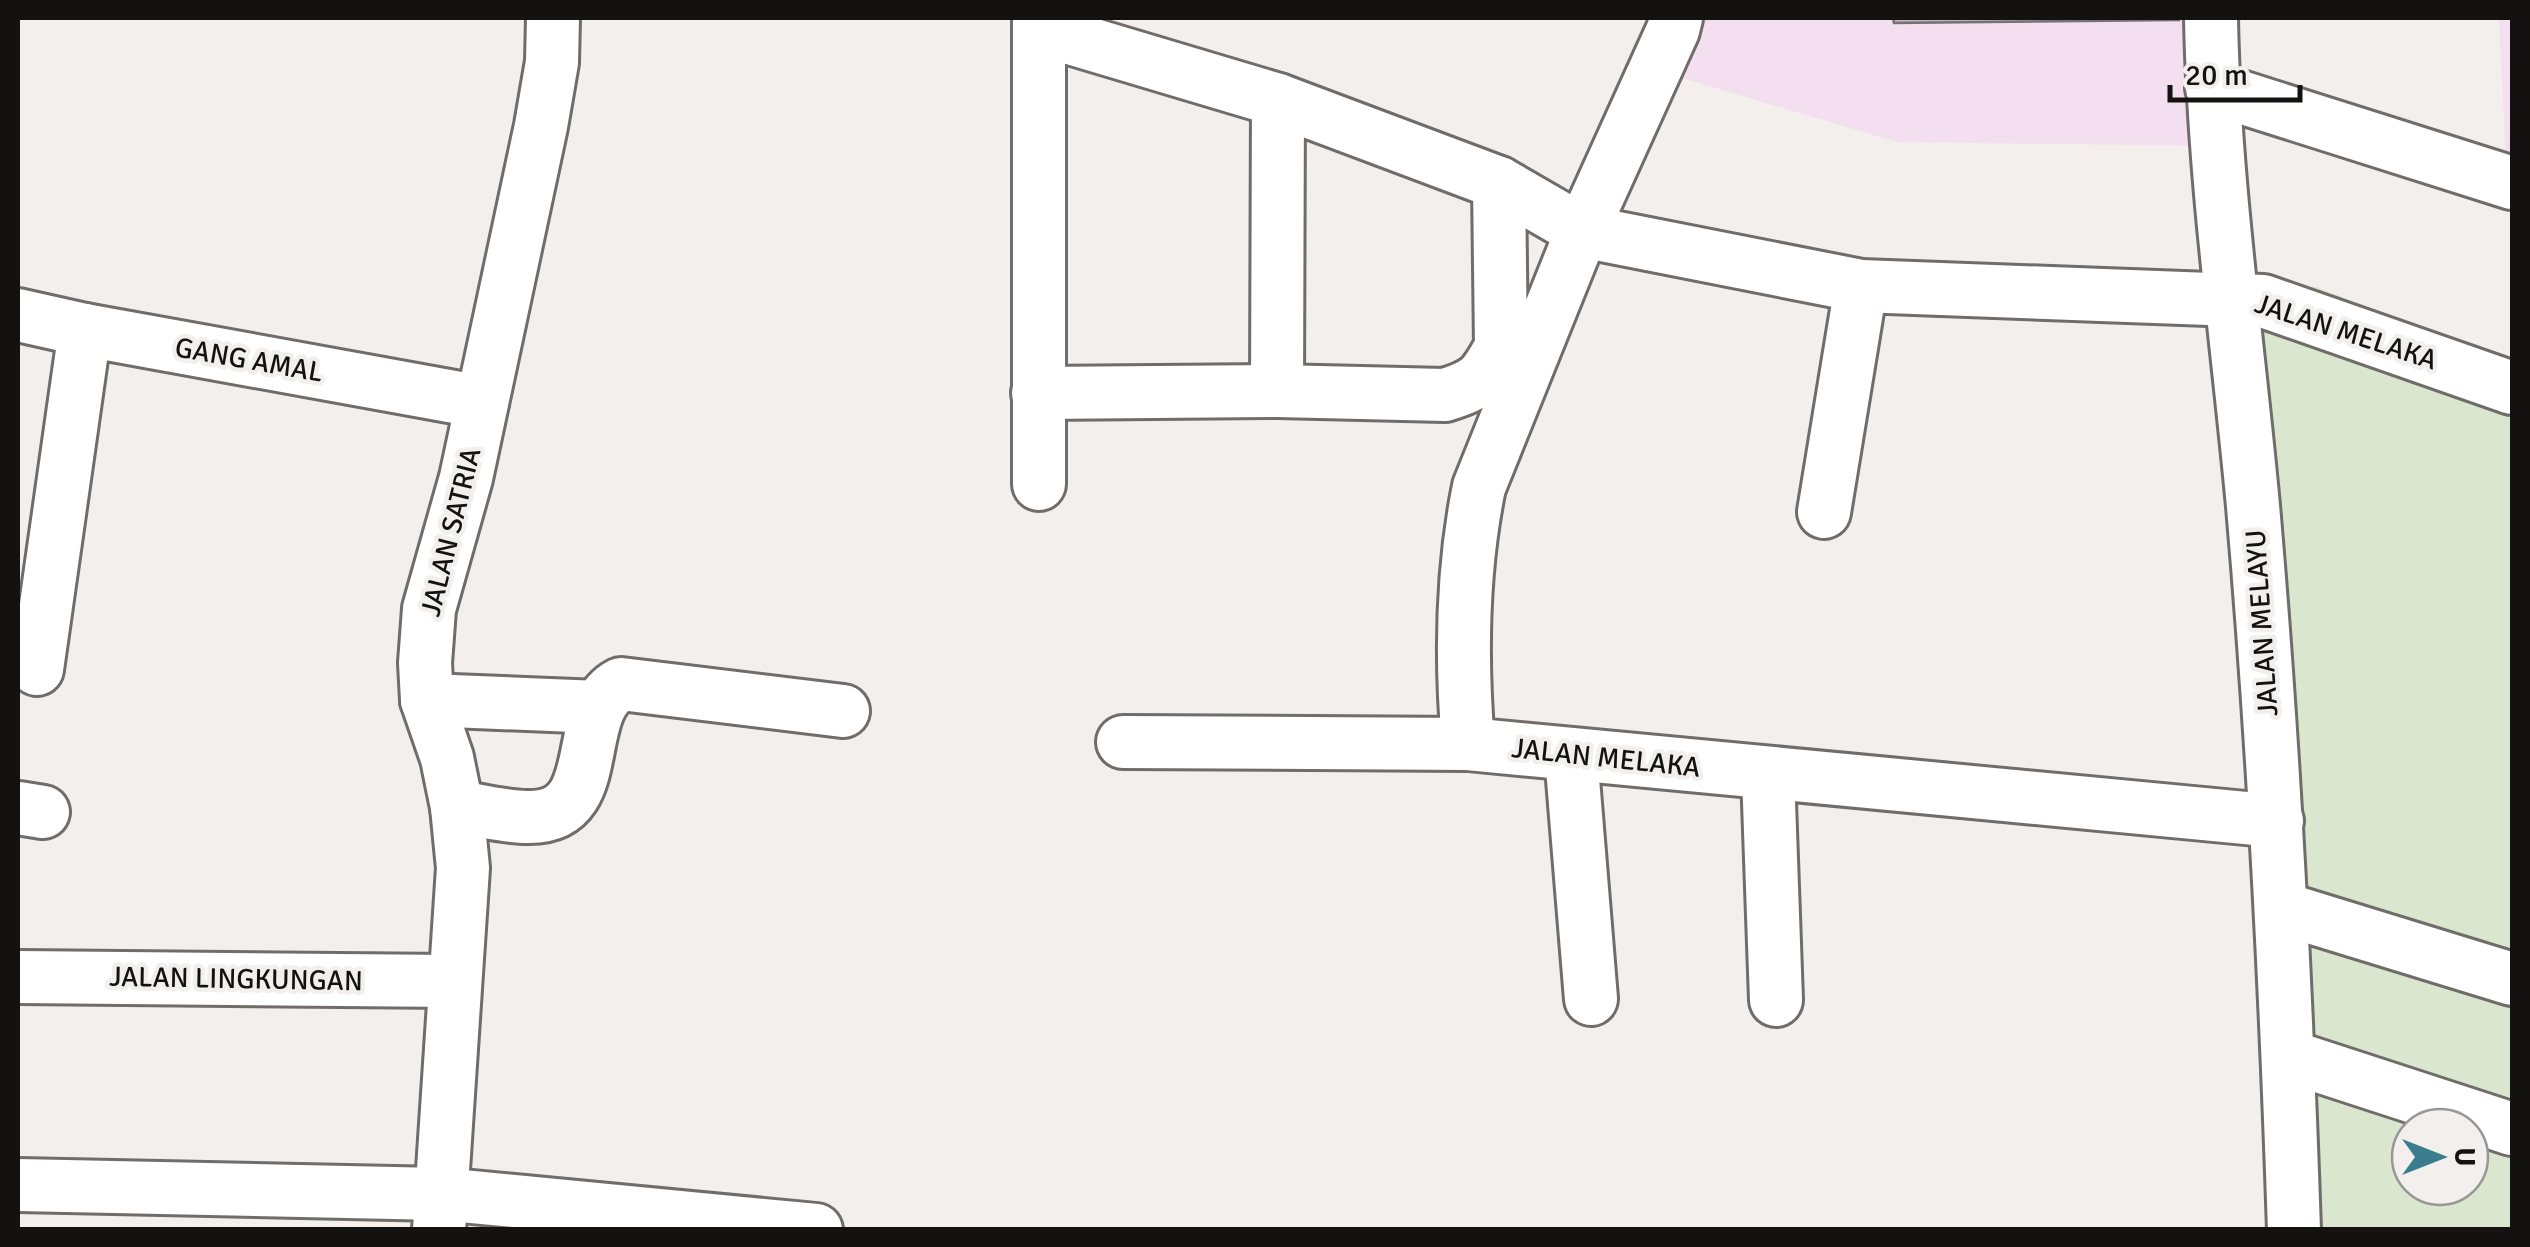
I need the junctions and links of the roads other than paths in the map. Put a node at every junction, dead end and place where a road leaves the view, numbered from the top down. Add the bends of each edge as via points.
1 (554, 18) edge
2 (1676, 18) edge
3 (2211, 18) edge
4 (1040, 23) edge
5 (2212, 88) junction
6 (1278, 100) junction
7 (1500, 182) junction
8 (2512, 182) edge
9 (1582, 231) junction
10 (1861, 286) junction
11 (2229, 298) junction
12 (18, 315) edge
13 (85, 330) junction
14 (2512, 388) edge
15 (1277, 391) junction
16 (1038, 393) junction
17 (482, 402) junction
18 (1039, 484) dead end
19 (1824, 512) dead end
20 (36, 669) dead end
21 (427, 700) junction
22 (599, 708) junction
23 (843, 711) dead end
24 (1122, 742) dead end
25 (1468, 744) junction
26 (1571, 755) junction
27 (1768, 774) junction
28 (457, 806) junction
29 (2277, 821) junction
30 (2281, 908) junction
31 (18, 977) edge
32 (2512, 979) edge
33 (454, 981) junction
34 (1592, 999) dead end
35 (1776, 1000) dead end
36 (2288, 1056) junction
37 (2512, 1128) edge
38 (18, 1185) edge
39 (440, 1212) edge
40 (693, 1224) edge
41 (816, 1230) edge
42 (2294, 1230) edge

1 - 17 street, JALAN SATRIA via 541,126
2 - 9 street
3 - 5 street, JALAN MELAYU
4 - 6 street, JALAN MELAKA
4 - 16 street
5 - 8 street
5 - 11 street, JALAN MELAYU
6 - 7 street, JALAN MELAKA
6 - 15 street
7 - 9 street, JALAN MELAKA
7 - 15 street via 1501,347 1478,382 1446,395
9 - 10 street, JALAN MELAKA
9 - 25 street via 1479,486 1467,572
10 - 11 street, JALAN MELAKA
10 - 19 street
11 - 14 street, JALAN MELAKA via 2263,300
11 - 29 street, JALAN MELAYU
12 - 13 street, GANG AMAL
13 - 17 street, GANG AMAL
13 - 20 street
15 - 16 street
16 - 18 street
17 - 21 street, JALAN SATRIA via 429,609
21 - 22 street
21 - 28 street, JALAN SATRIA
22 - 23 street via 621,684
22 - 28 street via 580,785 564,806 528,818
24 - 25 street, JALAN MELAKA
25 - 26 street, JALAN MELAKA
26 - 27 street, JALAN MELAKA
26 - 34 street
27 - 29 street, JALAN MELAKA
27 - 35 street
28 - 33 street, JALAN SATRIA via 463,868
29 - 30 street, JALAN MELAYU
30 - 32 street
30 - 36 street, JALAN MELAYU
31 - 33 street, JALAN LINGKUNGAN
33 - 39 street, JALAN SATRIA
36 - 37 street
36 - 42 street, JALAN MELAYU
38 - 39 street
39 - 40 street
40 - 41 street

